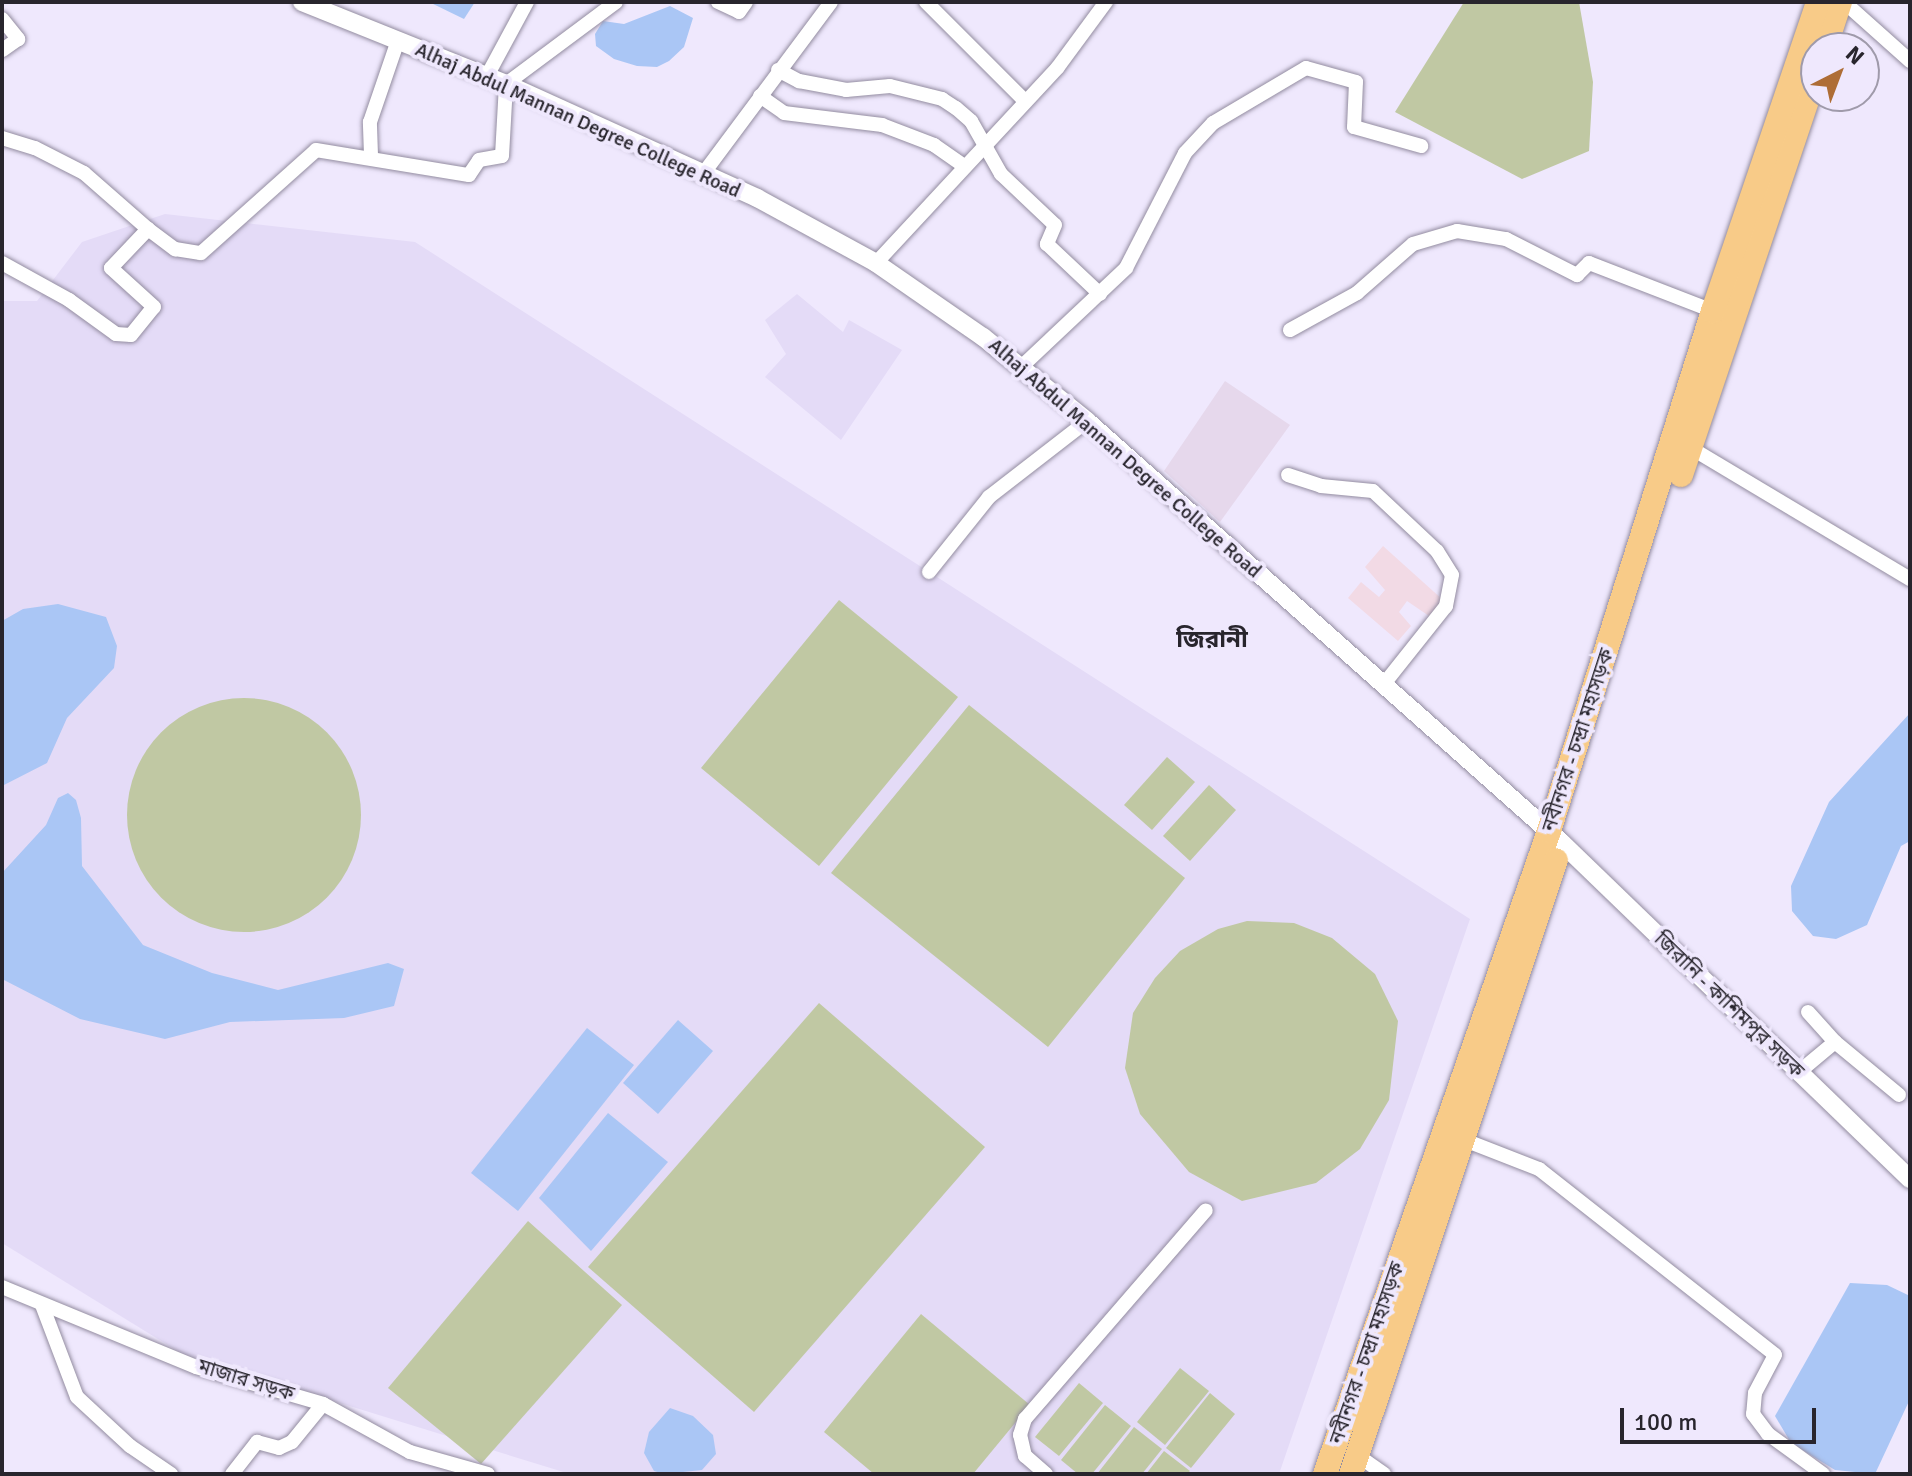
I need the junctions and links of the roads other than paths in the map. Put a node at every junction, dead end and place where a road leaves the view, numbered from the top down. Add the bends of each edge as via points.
1 (302, 2) edge
2 (527, 2) edge
3 (616, 2) edge
4 (718, 2) edge
5 (746, 2) edge
6 (831, 2) edge
7 (926, 2) edge
8 (1106, 2) edge
9 (1818, 2) edge
10 (1842, 2) edge
11 (2, 19) edge
12 (1831, 32) edge
13 (398, 40) junction
14 (2, 50) edge
15 (1910, 61) edge
16 (778, 70) junction
17 (487, 76) junction
18 (506, 84) junction
19 (760, 96) junction
20 (1025, 101) junction
21 (1803, 112) edge
22 (2, 138) edge
23 (983, 144) junction
24 (1421, 146) dead end
25 (371, 155) junction
26 (963, 165) junction
27 (703, 174) junction
28 (148, 229) junction
29 (2, 263) edge
30 (876, 263) junction
31 (1100, 294) junction
32 (1713, 311) junction
33 (1290, 330) dead end
34 (1020, 368) junction
35 (1087, 421) junction
36 (1683, 443) junction
37 (1288, 475) dead end
38 (929, 572) dead end
39 (1910, 579) edge
40 (1384, 684) junction
41 (1555, 837) junction
42 (1808, 1012) dead end
43 (1835, 1042) junction
44 (1799, 1072) junction
45 (1899, 1095) dead end
46 (1462, 1139) junction
47 (1910, 1179) edge
48 (1206, 1210) dead end
49 (2, 1287) edge
50 (42, 1305) junction
51 (323, 1404) junction
52 (1354, 1465) edge
53 (171, 1474) edge
54 (232, 1474) edge
55 (488, 1474) edge
56 (1046, 1474) edge
57 (1325, 1474) edge
58 (1384, 1474) edge
59 (1823, 1474) edge

1 - 13 street, Alhaj Abdul Mannan Degree College Road
2 - 17 street
3 - 18 street
4 - 5 street via 739,12
6 - 16 street
7 - 20 street
8 - 20 street via 1058,67
9 - 32 highway, নবীনগর - চন্দ্রা মহাসড়ক
10 - 12 highway
10 - 15 street
11 - 14 street via 18,39
13 - 17 street, Alhaj Abdul Mannan Degree College Road
13 - 25 street via 370,122
16 - 19 street
16 - 23 street via 799,81 846,90 890,86 942,99 971,121
17 - 18 street, Alhaj Abdul Mannan Degree College Road
18 - 25 street via 502,156 479,160 469,175
18 - 27 street, Alhaj Abdul Mannan Degree College Road
19 - 26 street via 784,113 882,125 934,145
19 - 27 street
20 - 23 street
21 - 36 highway, নবীনগর - চন্দ্রা মহাসড়ক
22 - 28 street via 84,173
23 - 26 street
23 - 31 street via 1001,174 1055,225 1047,244
24 - 31 street via 1354,127 1356,82 1306,68 1213,123 1185,153 1126,268
25 - 28 street via 316,150 201,253 175,249
26 - 30 street
27 - 30 street, Alhaj Abdul Mannan Degree College Road
28 - 29 street via 111,268 154,307 131,335 116,334 69,300
30 - 34 street, Alhaj Abdul Mannan Degree College Road
31 - 34 street
32 - 33 street via 1589,263 1577,275 1506,239 1457,231 1413,244 1357,293
32 - 36 highway, নবীনগর - চন্দ্রা মহাসড়ক
34 - 35 street, Alhaj Abdul Mannan Degree College Road
35 - 38 street via 989,497
35 - 40 street, Alhaj Abdul Mannan Degree College Road
36 - 39 street
36 - 41 highway, নবীনগর - চন্দ্রা মহাসড়ক
37 - 40 street via 1321,486 1373,491 1437,551 1452,575 1446,606
40 - 41 street, Alhaj Abdul Mannan Degree College Road
41 - 44 street, জিরানি - কাশিমপুর সড়ক
41 - 46 highway, নবীনগর - চন্দ্রা মহাসড়ক
41 - 57 highway, নবীনগর - চন্দ্রা মহাসড়ক
42 - 43 street
43 - 44 street
43 - 45 street
44 - 47 street, জিরানি - কাশিমপুর সড়ক
46 - 52 highway, নবীনগর - চন্দ্রা মহাসড়ক
46 - 59 street via 1539,1169 1775,1355 1755,1393 1753,1414 1768,1434
48 - 56 street via 1025,1419 1020,1435 1025,1456
49 - 50 street, মাজার সড়ক
50 - 51 street, মাজার সড়ক via 196,1367
50 - 53 street via 77,1397 130,1446
51 - 54 street via 292,1442 279,1448 257,1442
51 - 55 street, মাজার সড়ক via 410,1452
52 - 58 street

